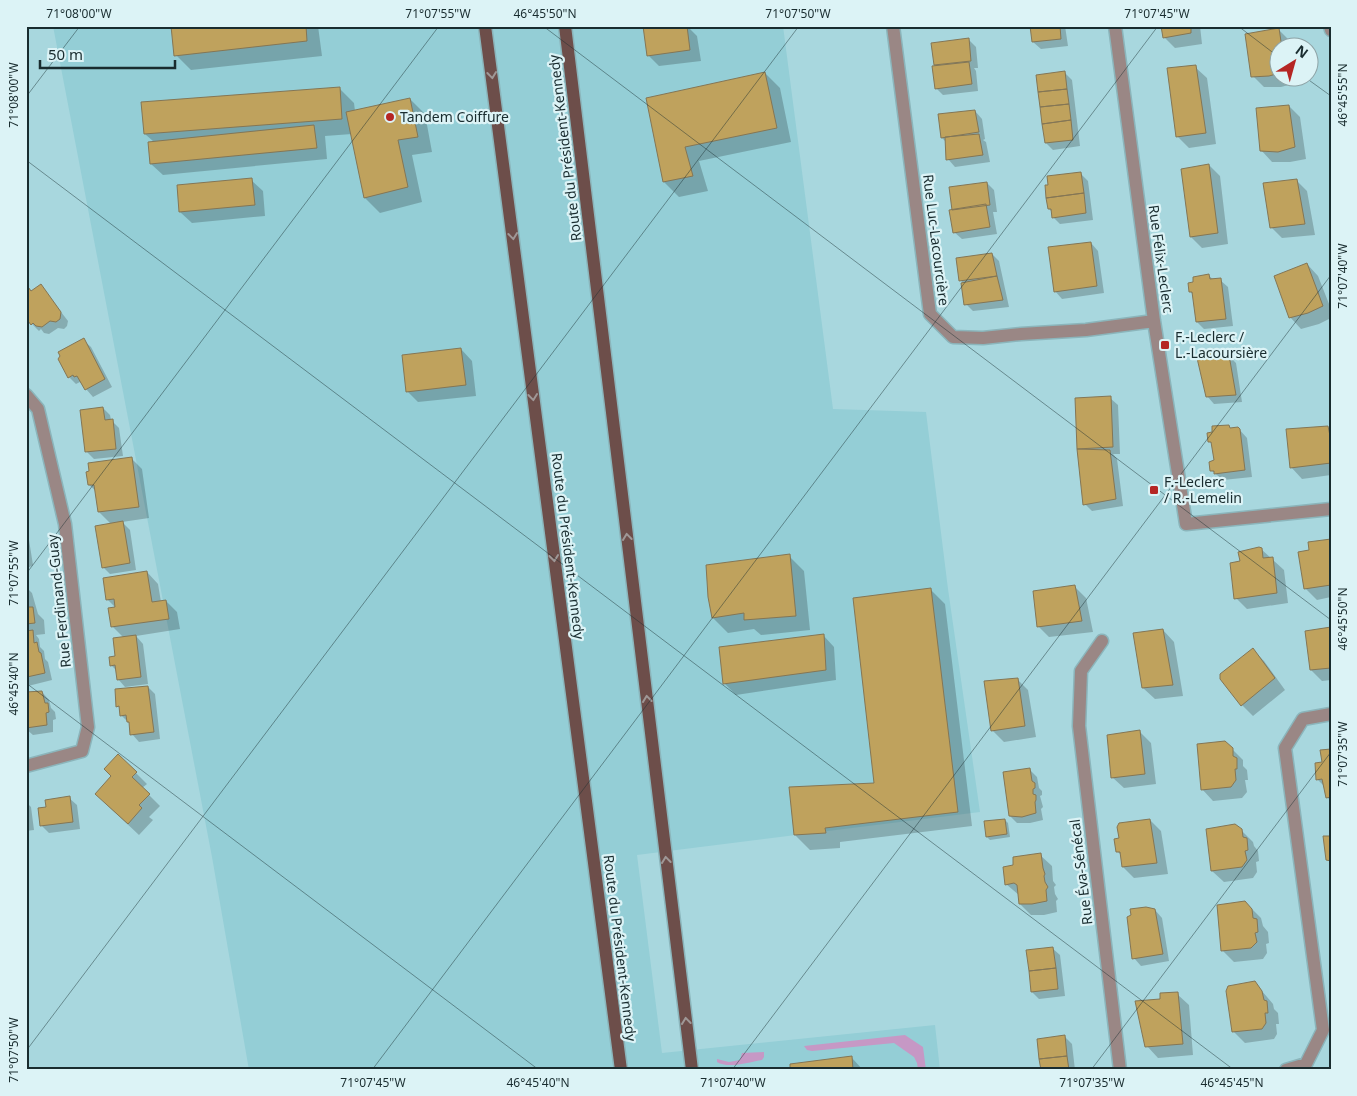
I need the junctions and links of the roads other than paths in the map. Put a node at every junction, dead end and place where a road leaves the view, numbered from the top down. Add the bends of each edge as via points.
1 (485, 26) edge
2 (565, 26) edge
3 (893, 26) edge
4 (1115, 26) edge
5 (1154, 321) junction
6 (26, 395) edge
7 (1331, 508) edge
8 (1102, 642) dead end
9 (1331, 714) edge
10 (26, 766) edge
11 (621, 1070) edge
12 (692, 1070) edge
13 (1120, 1070) edge
14 (1286, 1070) edge

1 -> 11 main road, Route du Président-Kennedy
12 -> 2 main road, Route du Président-Kennedy
3 - 5 street, Rue Luc-Lacourcière via 930,314 953,337 973,338 1086,330
4 - 5 street, Rue Félix-Leclerc
5 - 7 street, Rue Félix-Leclerc via 1182,522
6 - 10 street, Rue Ferdinand-Guay via 38,409 65,524 88,727 82,752
8 - 13 street, Rue Éva-Sénécal via 1081,671 1078,726
9 - 14 street via 1303,719 1285,748 1323,1030 1306,1064

